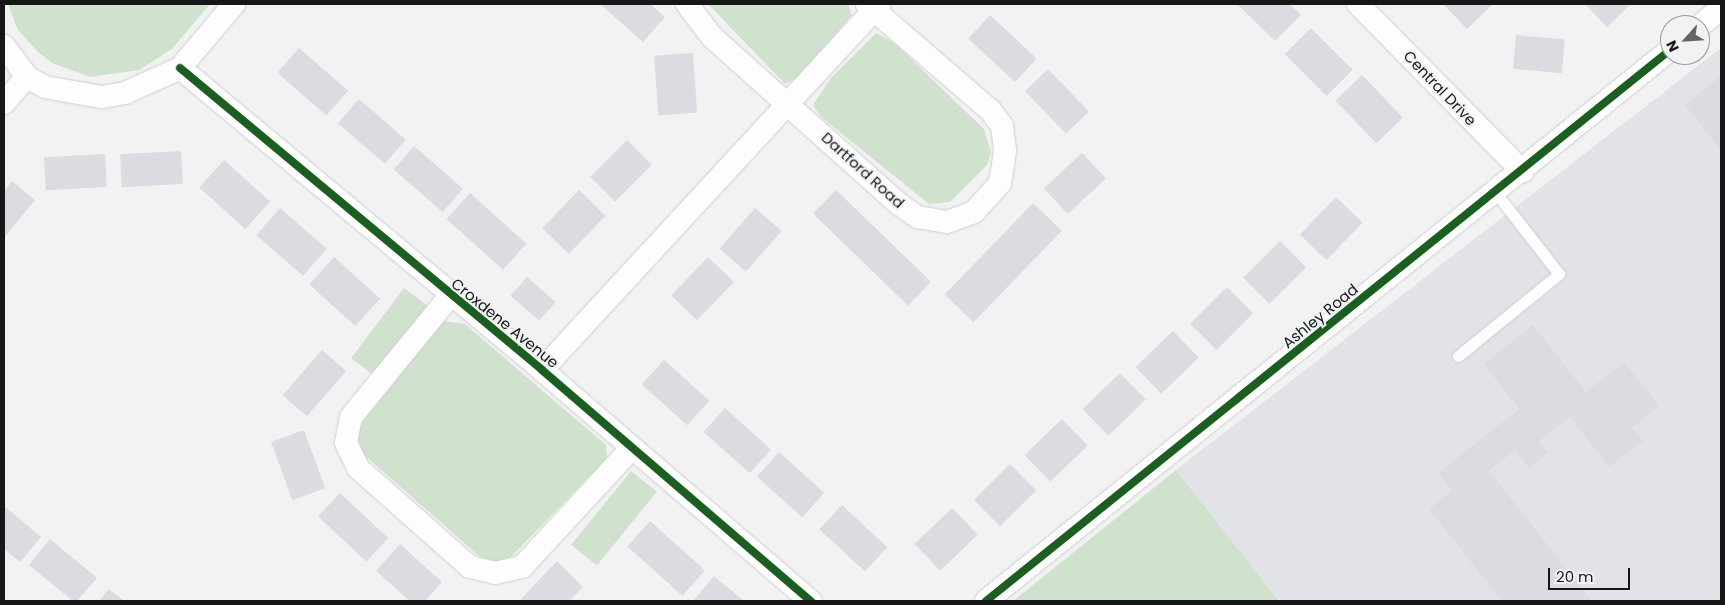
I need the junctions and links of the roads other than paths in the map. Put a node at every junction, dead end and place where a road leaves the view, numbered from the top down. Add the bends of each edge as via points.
1 (234, 4) edge
2 (687, 4) edge
3 (1358, 4) edge
4 (874, 6) edge
5 (1721, 8) edge
6 (1710, 17) edge
7 (4, 46) edge
8 (1660, 58) edge
9 (180, 68) junction
10 (27, 77) junction
11 (4, 103) edge
12 (788, 103) junction
13 (1523, 172) junction
14 (1496, 193) junction
15 (450, 296) junction
16 (1458, 356) dead end
17 (542, 370) junction
18 (632, 449) junction
19 (810, 601) edge
20 (986, 601) edge

1 - 9 street
2 - 12 street, Dartford Road via 712,38
3 - 13 street, Central Drive
4 - 12 street, Dartford Road
4 - 12 street, Dartford Road via 992,111 1002,126 1006,150 1000,184 974,212 947,222 918,217 900,205
5 - 6 street
7 - 10 street
8 - 13 street, Ashley Road
9 - 10 street via 125,93 102,97 45,87
9 - 15 street, Croxdene Avenue
10 - 11 street
12 - 17 street, Dartford Road
13 - 14 street, Ashley Road
14 - 16 lane via 1559,274
14 - 20 street, Ashley Road
15 - 17 street, Croxdene Avenue
15 - 18 street, Croxdene Avenue via 351,417 346,443 358,468 470,567 495,573 522,567
17 - 18 street, Croxdene Avenue
18 - 19 street, Croxdene Avenue

